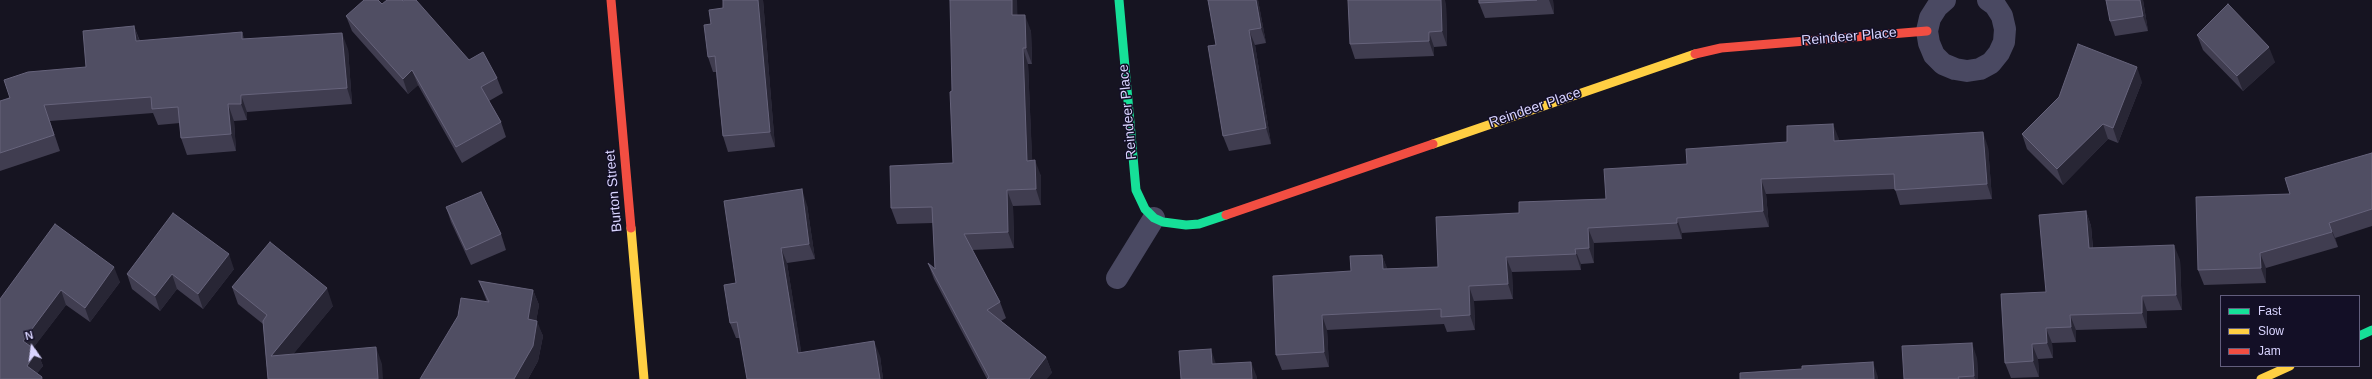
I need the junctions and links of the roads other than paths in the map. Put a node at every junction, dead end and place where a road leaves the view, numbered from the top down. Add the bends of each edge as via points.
1 (611, 0) edge
2 (1119, 0) edge
3 (1944, 0) edge
4 (1988, 0) edge
5 (1927, 31) junction
6 (1154, 218) junction
7 (1117, 278) dead end
8 (2372, 330) edge
9 (2360, 336) edge
10 (2288, 367) edge
11 (644, 379) edge
12 (2261, 379) edge

1 - 11 street, Burton Street
2 - 6 street, Reindeer Place via 1134,180 1140,199
3 - 5 street via 1930,18
4 - 5 street via 2002,16 2006,29 1999,53 1991,63 1980,69 1967,71 1943,64 1934,55
5 - 6 street, Reindeer Place via 1721,48 1692,55 1199,224 1174,224
6 - 7 street
8 - 9 street
10 - 12 street

